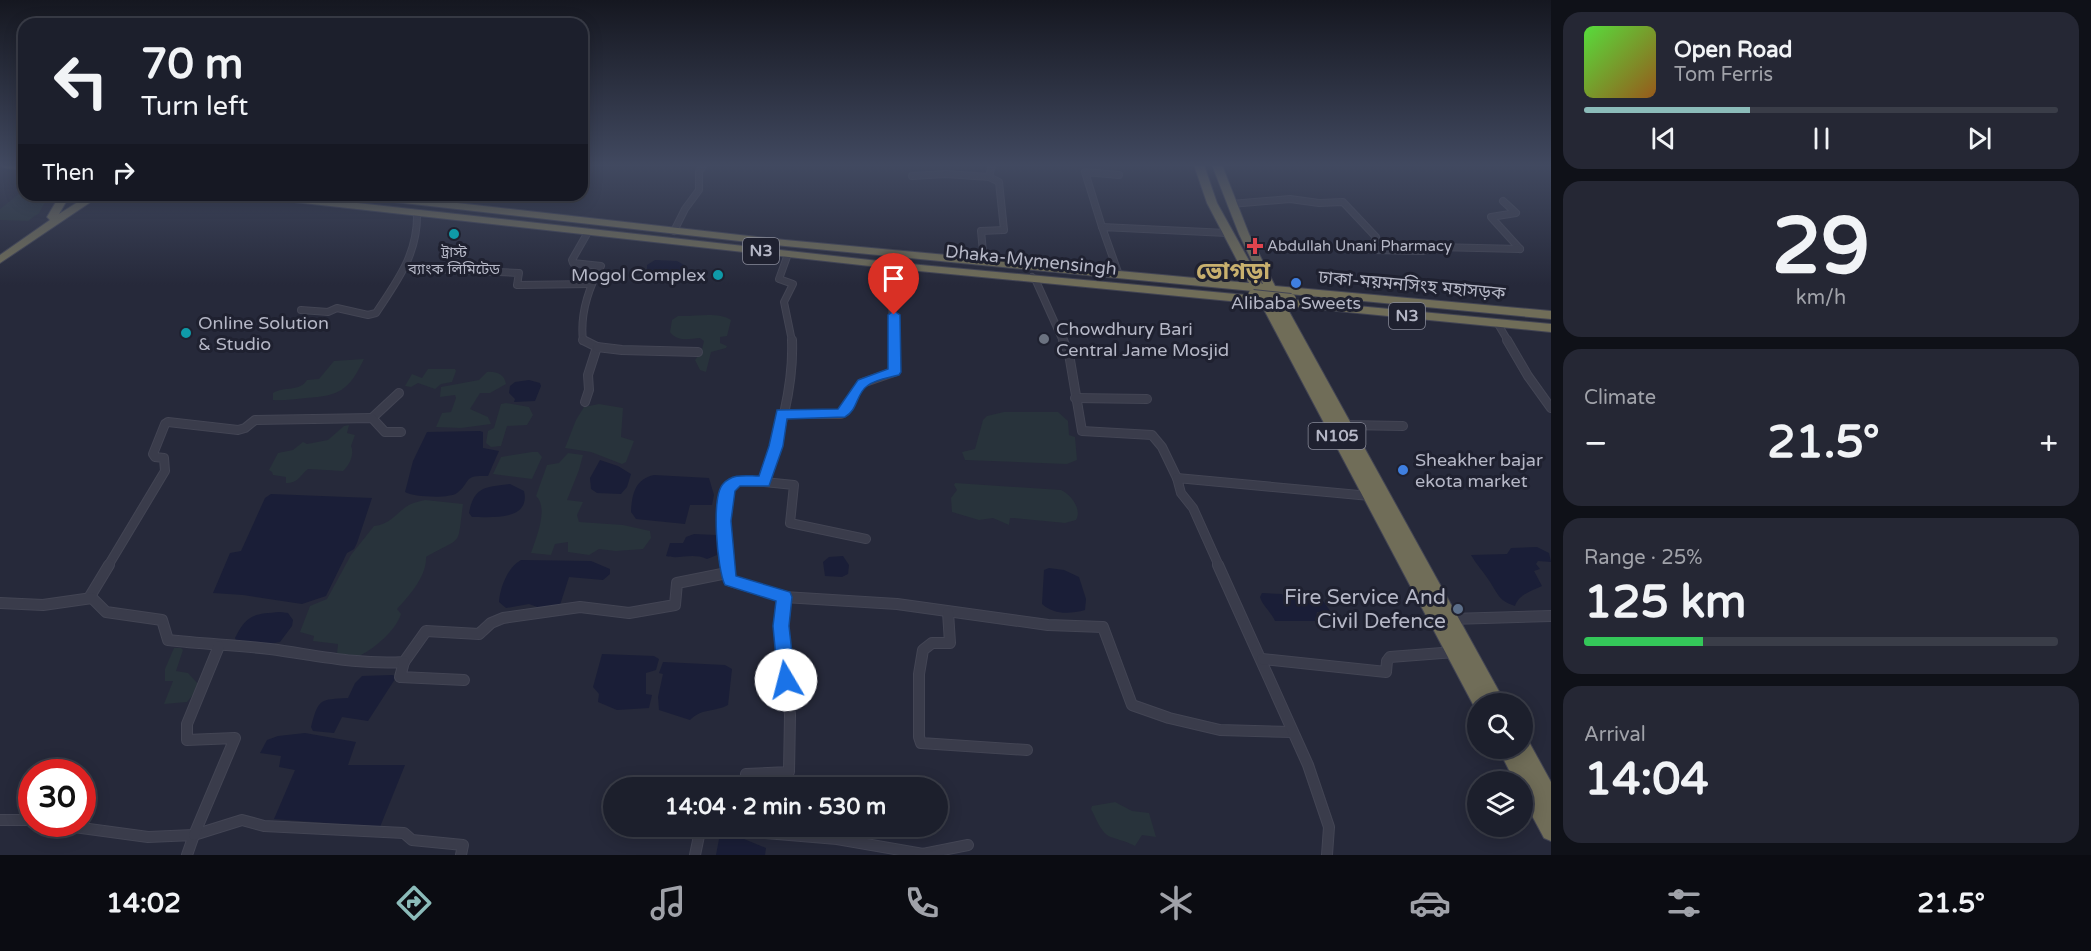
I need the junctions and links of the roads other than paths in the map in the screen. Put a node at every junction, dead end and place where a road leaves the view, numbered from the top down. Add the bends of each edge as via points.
1 (1231, 204) edge
2 (59, 205) edge
3 (68, 205) edge
4 (81, 205) edge
5 (346, 205) edge
6 (371, 205) edge
7 (446, 205) edge
8 (687, 205) edge
9 (1001, 205) edge
10 (1095, 205) edge
11 (1213, 205) edge
12 (1346, 205) edge
13 (1507, 205) edge
14 (379, 206) junction
15 (400, 211) junction
16 (417, 214) junction
17 (52, 217) junction
18 (1102, 227) junction
19 (674, 231) junction
20 (588, 232) junction
21 (1227, 233) junction
22 (0, 254) edge
23 (788, 254) junction
24 (0, 260) edge
25 (984, 262) junction
26 (888, 265) junction
27 (405, 268) junction
28 (1119, 275) junction
29 (1032, 278) junction
30 (591, 284) junction
31 (1269, 296) junction
32 (301, 310) dead end
33 (1551, 315) edge
34 (1498, 324) junction
35 (1551, 328) edge
36 (597, 347) junction
37 (698, 352) dead end
38 (399, 393) dead end
39 (1075, 398) junction
40 (1147, 399) dead end
41 (585, 402) dead end
42 (1551, 408) edge
43 (781, 414) junction
44 (372, 418) junction
45 (1346, 425) junction
46 (1403, 426) dead end
47 (401, 432) dead end
48 (1177, 478) junction
49 (764, 482) junction
50 (1370, 496) junction
51 (866, 538) dead end
52 (727, 573) junction
53 (784, 597) junction
54 (89, 598) junction
55 (0, 603) edge
56 (948, 612) junction
57 (1551, 616) edge
58 (1450, 619) junction
59 (219, 646) junction
60 (1455, 652) junction
61 (1262, 659) junction
62 (405, 662) junction
63 (464, 680) dead end
64 (1476, 693) edge
65 (1491, 693) edge
66 (1292, 732) junction
67 (1027, 750) dead end
68 (1513, 759) edge
69 (1528, 759) edge
70 (746, 777) edge
71 (1551, 801) edge
72 (0, 820) edge
73 (18, 820) edge
74 (96, 830) edge
75 (1551, 831) edge
76 (194, 835) junction
77 (699, 837) edge
78 (820, 837) edge
79 (968, 845) dead end
80 (187, 855) edge
81 (461, 855) edge
82 (695, 855) edge
83 (1327, 855) edge

1 - 31 highway, N105
2 - 17 highway
3 - 17 highway
4 - 24 highway
5 - 15 highway, Dhaka-Mymensingh / N3
6 - 14 highway
7 - 19 highway, Dhaka-Mymensingh / N3
8 - 19 street
9 - 25 street via 1004,230 981,231
10 - 18 street
11 - 21 highway, N105
12 - 13 street via 1376,237 1371,250 1423,251 1436,247 1520,249 1491,217 1516,213
14 - 15 highway
14 - 31 highway via 897,262
15 - 16 highway, Dhaka-Mymensingh / N3
16 - 20 highway, Dhaka-Mymensingh / N3
16 - 27 street via 413,256
17 - 22 highway
18 - 21 street
18 - 28 street
19 - 25 highway, Dhaka-Mymensingh / N3
20 - 23 highway, Dhaka-Mymensingh / N3
20 - 30 street via 572,260 601,267
21 - 31 highway, N105
23 - 26 highway, Dhaka-Mymensingh / N3
23 - 43 street via 779,279 793,284 784,302 794,360
25 - 28 highway, Dhaka-Mymensingh / N3
26 - 29 highway, Dhaka-Mymensingh / N3
26 - 43 street via 894,372 862,383 841,414
27 - 30 street via 519,273 518,285
27 - 32 street via 373,315 337,308 328,312
28 - 31 highway, Dhaka-Mymensingh / N3
29 - 31 highway, Dhaka-Mymensingh / N3
29 - 39 street via 1070,354
30 - 36 street via 580,324 583,341
31 - 33 highway, ঢাকা-ময়মনসিংহ মহাসড়ক / N3
31 - 34 highway, Dhaka-Mymensingh / N3
31 - 45 highway
31 - 50 highway, N105
34 - 35 highway, Dhaka-Mymensingh / N3
34 - 42 street
36 - 37 street via 623,352
36 - 41 street
38 - 44 street
39 - 40 street
39 - 48 street via 1082,431 1152,435
43 - 49 street
44 - 47 street via 385,432
44 - 54 street via 255,420 237,430 166,423 153,454 164,458 165,471
45 - 46 street
45 - 58 highway
48 - 50 street
48 - 61 street via 1181,494 1193,508
49 - 51 street via 794,485 790,523
49 - 52 street via 737,481 728,488 723,521
50 - 60 highway, N105
52 - 53 street via 730,581
52 - 62 street via 677,583 675,605 658,609 629,613 580,607 502,618 480,634 426,631
53 - 56 street via 897,604
53 - 70 street via 781,626 790,715 789,772
54 - 55 street via 43,605
54 - 59 street via 106,612 162,620 168,640
56 - 66 street via 1048,625 1103,627 1132,705 1220,730
56 - 67 street via 950,643 932,643 923,650 919,674 921,743
57 - 58 street
58 - 65 highway
59 - 62 street via 268,649 353,663
59 - 76 street via 187,724 187,740 235,738
60 - 61 street via 1390,657 1386,672
60 - 64 highway, N105
61 - 66 street
62 - 63 street via 400,677
66 - 83 street via 1329,827
68 - 75 highway
69 - 71 highway
72 - 73 street
74 - 76 street via 148,837
76 - 80 street
76 - 81 street via 242,820 264,826 404,833 412,840 463,845
77 - 82 street
78 - 79 street via 923,854

